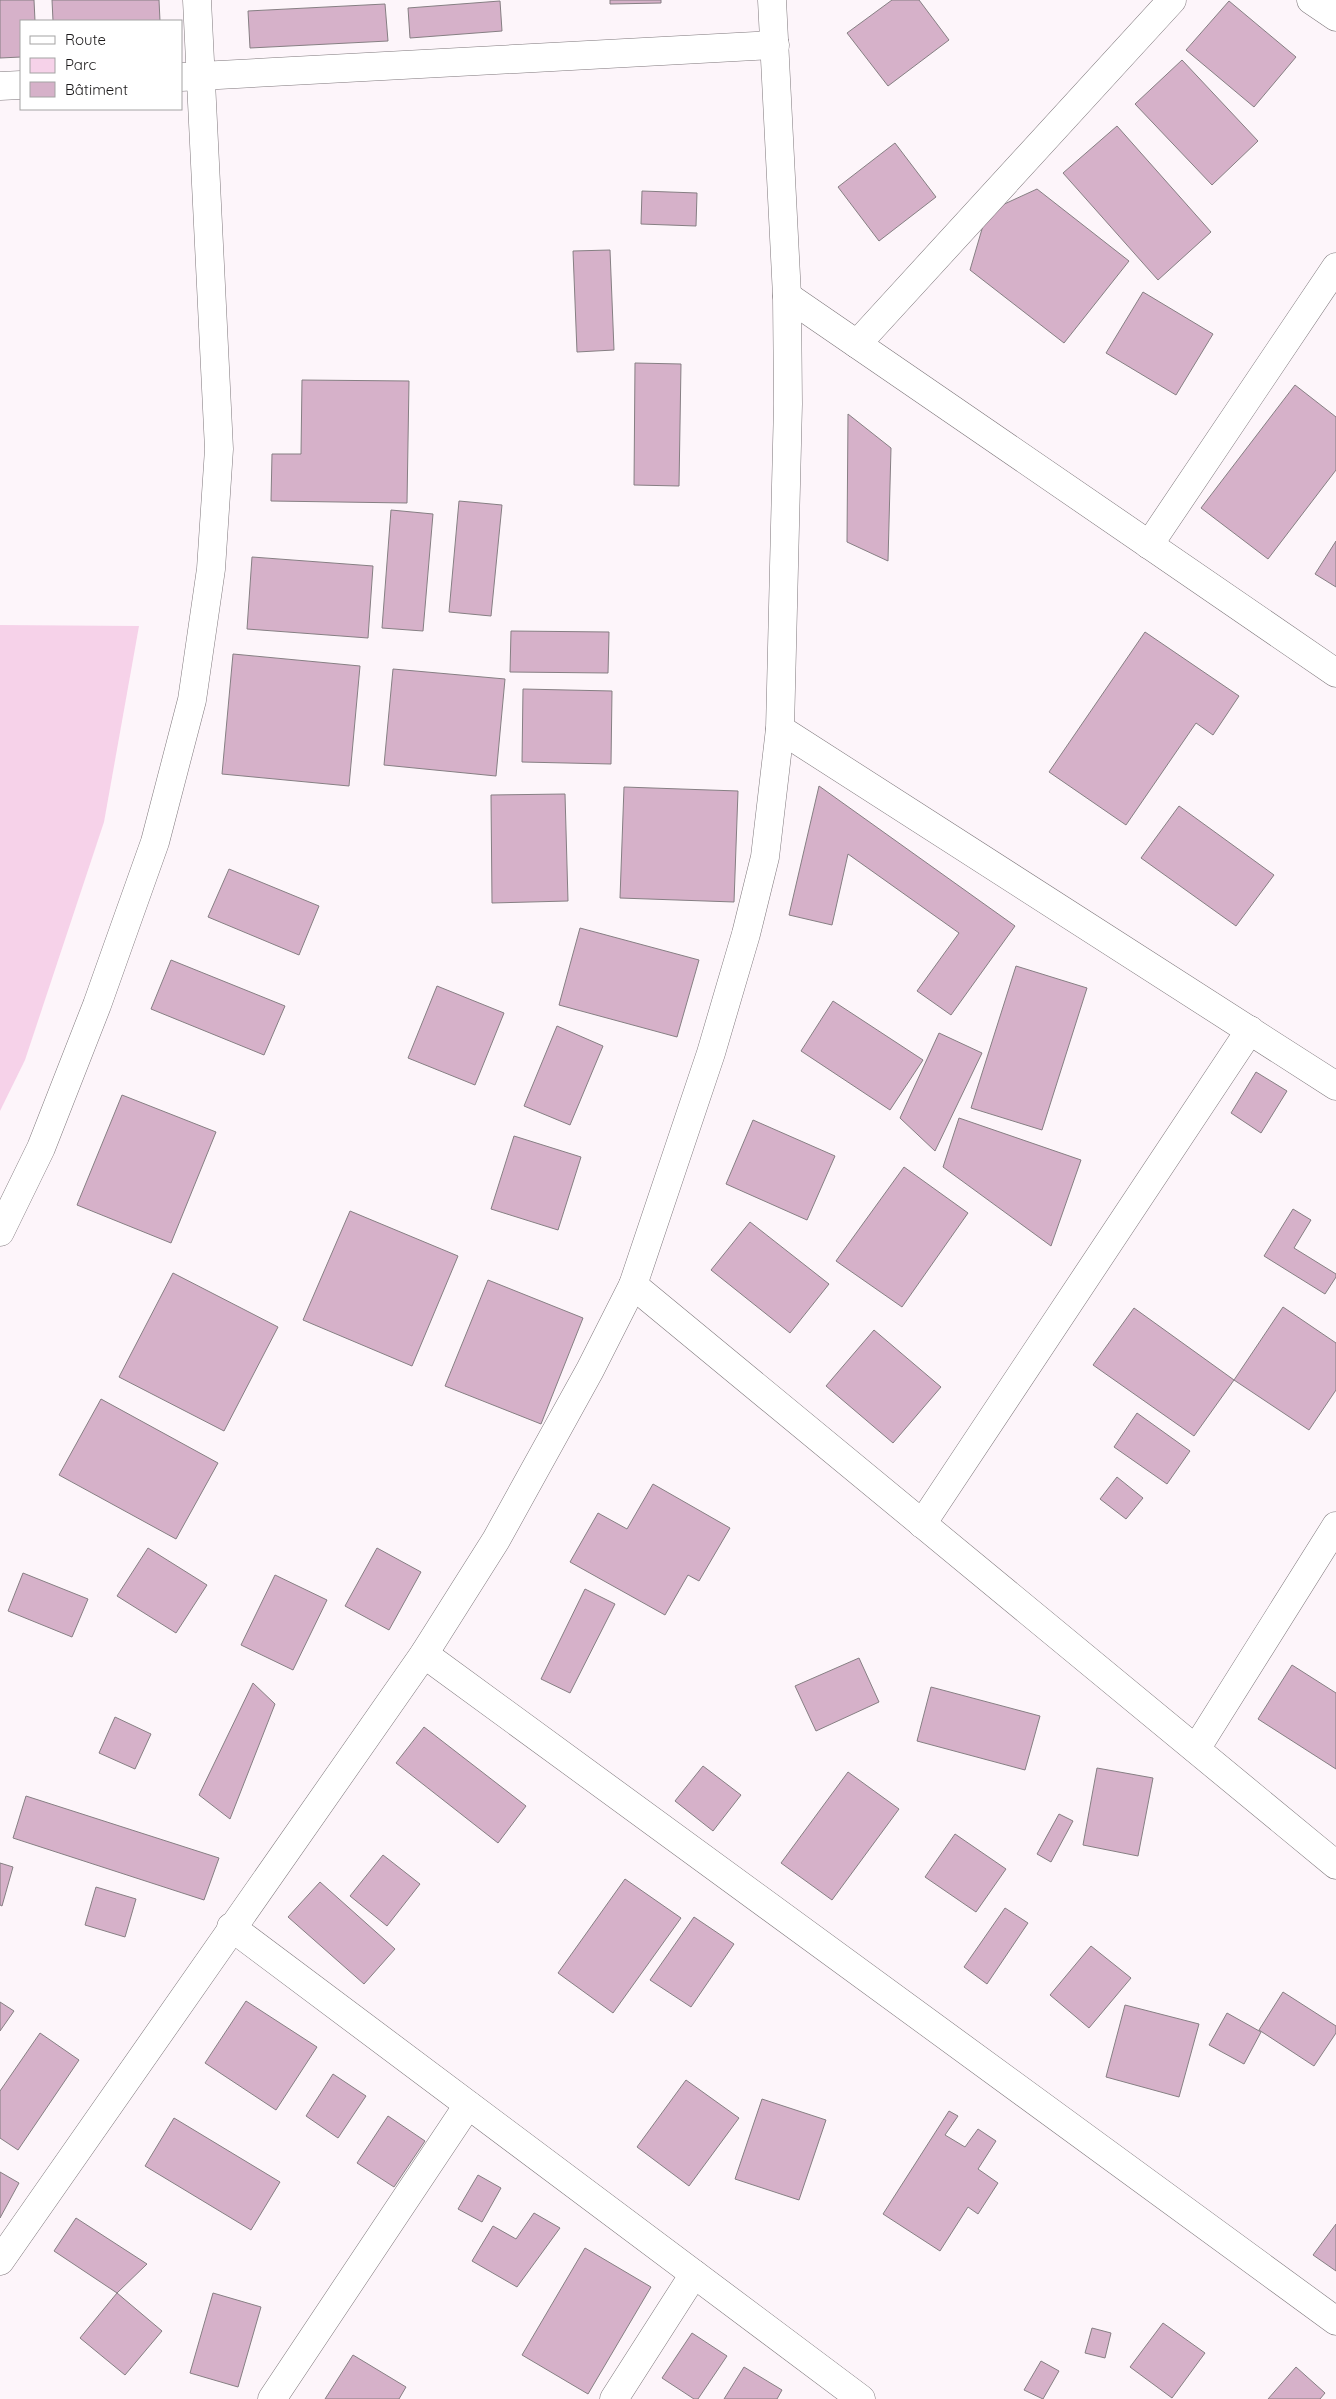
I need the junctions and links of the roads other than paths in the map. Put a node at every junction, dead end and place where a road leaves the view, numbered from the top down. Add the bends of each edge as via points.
1 (197, 0) edge
2 (772, 0) edge
3 (1172, 0) edge
4 (1311, 0) edge
5 (1336, 17) edge
6 (774, 45) junction
7 (191, 76) edge
8 (20, 85) edge
9 (0, 86) edge
10 (1336, 267) edge
11 (787, 296) junction
12 (856, 344) junction
13 (1150, 545) junction
14 (1336, 673) edge
15 (780, 729) junction
16 (1250, 1030) junction
17 (1336, 1086) edge
18 (0, 1232) edge
19 (633, 1285) junction
20 (922, 1524) junction
21 (1336, 1526) edge
22 (424, 1654) junction
23 (1196, 1750) junction
24 (1336, 1865) edge
25 (231, 1927) junction
26 (468, 2105) junction
27 (0, 2261) edge
28 (694, 2274) junction
29 (1336, 2321) edge
30 (272, 2399) edge
31 (614, 2399) edge
32 (861, 2399) edge

1 - 7 street
2 - 6 street
3 - 12 street
4 - 5 street
6 - 7 street
6 - 11 street
7 - 18 street via 219,449 211,569 192,700 155,842 100,996 41,1148
8 - 9 street
10 - 13 street
11 - 12 street
11 - 15 street via 788,404
12 - 13 street
13 - 14 street
15 - 16 street
15 - 19 street via 765,856 746,934 711,1053
16 - 17 street
16 - 20 street
19 - 20 street
19 - 22 street via 505,1523
20 - 23 street
21 - 23 street
22 - 25 street
22 - 29 street
23 - 24 street
25 - 26 street
25 - 27 street
26 - 28 street
26 - 30 street
28 - 31 street
28 - 32 street

